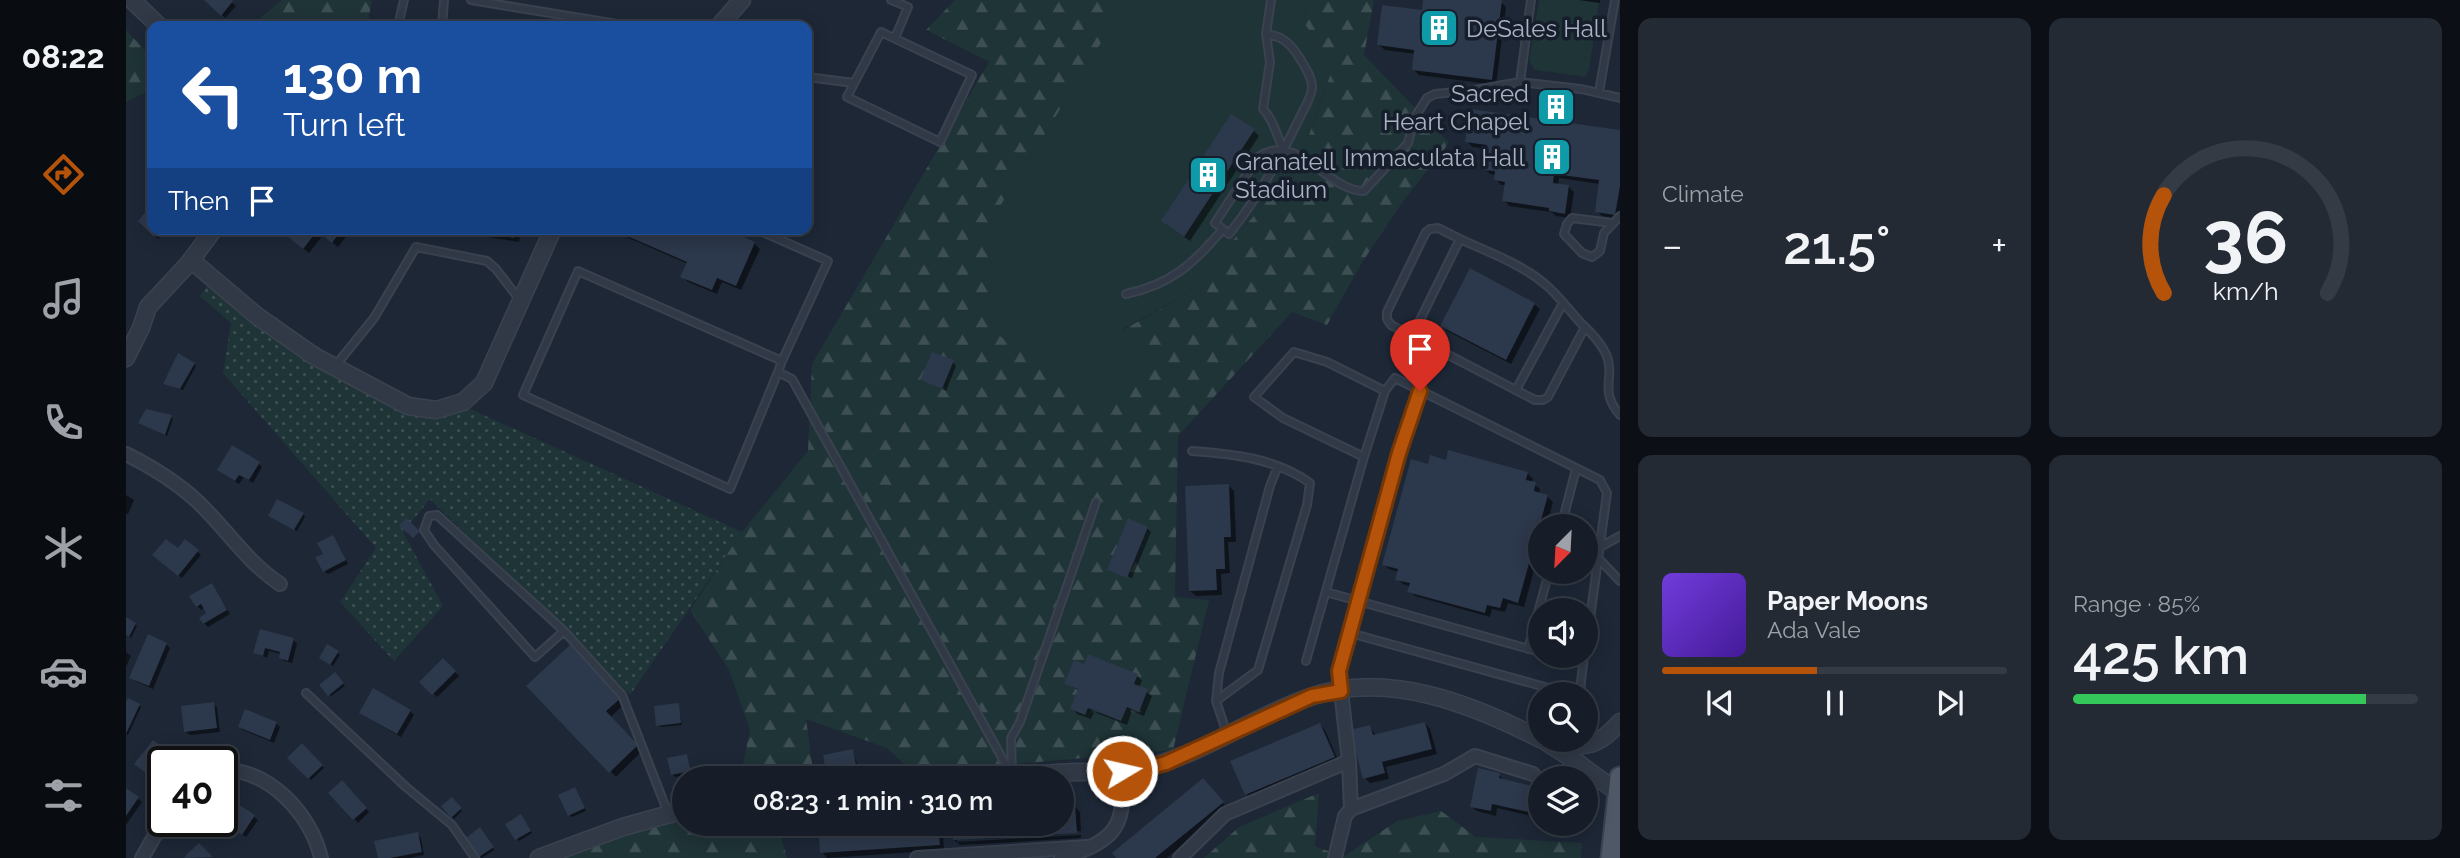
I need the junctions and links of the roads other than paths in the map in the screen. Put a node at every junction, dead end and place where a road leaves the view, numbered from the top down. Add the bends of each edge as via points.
1 (132, 0) edge
2 (404, 0) edge
3 (444, 0) edge
4 (471, 0) edge
5 (741, 0) edge
6 (891, 0) edge
7 (1271, 0) edge
8 (1531, 0) edge
9 (1615, 0) edge
10 (910, 4) edge
11 (154, 21) edge
12 (399, 21) edge
13 (442, 21) edge
14 (599, 21) edge
15 (723, 21) edge
16 (1266, 34) junction
17 (895, 38) junction
18 (812, 78) edge
19 (1520, 82) junction
20 (855, 83) junction
21 (1599, 92) junction
22 (1620, 98) edge
23 (1284, 151) junction
24 (1620, 216) edge
25 (1612, 223) junction
26 (1223, 229) junction
27 (210, 235) edge
28 (549, 235) edge
29 (770, 235) edge
30 (1460, 239) junction
31 (191, 260) junction
32 (1126, 294) dead end
33 (521, 302) junction
34 (1563, 303) junction
35 (1585, 327) junction
36 (1412, 336) junction
37 (126, 358) edge
38 (782, 361) junction
39 (334, 367) junction
40 (778, 372) junction
41 (1516, 390) junction
42 (1385, 391) junction
43 (1420, 391) junction
44 (1619, 413) edge
45 (1192, 451) dead end
46 (126, 454) edge
47 (1364, 457) junction
48 (1278, 466) junction
49 (1576, 468) junction
50 (1096, 502) dead end
51 (1564, 514) edge
52 (1620, 536) edge
53 (1600, 547) junction
54 (1598, 558) joint
55 (1620, 581) edge
56 (281, 583) dead end
57 (1326, 592) junction
58 (1359, 601) junction
59 (564, 631) junction
60 (1350, 633) junction
61 (1528, 649) edge
62 (1306, 661) dead end
63 (1583, 668) edge
64 (1341, 691) junction
65 (306, 693) dead end
66 (1216, 701) junction
67 (1620, 722) edge
68 (1528, 733) edge
69 (1227, 736) junction
70 (1598, 741) edge
71 (1561, 752) edge
72 (1349, 761) junction
73 (1006, 766) edge
74 (1012, 766) edge
75 (238, 770) edge
76 (1122, 771) junction
77 (1528, 772) edge
78 (1074, 773) edge
79 (1619, 788) edge
80 (672, 802) edge
81 (1351, 809) junction
82 (672, 814) edge
83 (154, 837) edge
84 (1087, 847) junction
85 (995, 855) edge
86 (142, 858) edge
87 (321, 858) edge
88 (475, 858) edge
89 (539, 858) edge
90 (917, 858) edge
91 (1061, 858) edge
92 (1180, 858) edge
93 (1335, 858) edge
94 (1611, 858) edge

1 - 11 street
2 - 12 lane
3 - 13 lane
4 - 14 lane
5 - 15 street
6 - 10 lane
7 - 16 lane
8 - 19 lane
9 - 21 lane
10 - 17 lane
16 - 23 lane via 1270,62 1263,109 1271,117
16 - 23 lane via 1280,35 1294,49 1312,89
17 - 20 lane via 881,32
17 - 20 lane via 972,75 940,142 847,97
18 - 20 lane
19 - 21 lane
19 - 23 lane via 1427,98 1415,117 1408,144 1364,191 1344,188 1315,165
21 - 22 lane
23 - 26 lane via 1250,208 1229,234
23 - 26 lane via 1267,151 1258,157 1215,223
24 - 25 lane
25 - 25 lane via 1600,251 1591,257 1564,234 1572,218
26 - 32 lane via 1177,275
27 - 31 street
28 - 33 street
29 - 38 lane via 828,261
30 - 34 lane via 1545,284
30 - 36 lane
30 - 36 lane via 1438,228 1426,232 1387,312 1391,325
31 - 37 street via 148,307
31 - 39 street via 284,337
33 - 39 street via 484,383 469,398 450,407 424,410 408,406
33 - 39 lane via 487,261 416,247 374,318
34 - 35 lane
34 - 41 lane
35 - 41 lane via 1548,397 1535,400
35 - 44 lane via 1608,360 1608,397
36 - 41 lane
38 - 40 lane
38 - 40 lane via 578,271 523,395 730,489
40 - 73 lane via 792,379
42 - 43 lane via 1395,378
42 - 47 lane
42 - 47 lane via 1327,362 1294,352 1254,397 1283,418
43 - 49 lane
43 - 58 lane
45 - 48 lane via 1238,455
46 - 56 street via 181,488 249,560
47 - 57 lane
48 - 66 lane via 1219,673
48 - 66 lane via 1310,483 1307,505 1258,670
49 - 51 lane
49 - 53 lane via 1600,480 1607,493
50 - 74 lane via 1012,738
52 - 53 lane
53 - 54 lane
54 - 55 lane
57 - 58 lane
57 - 62 lane
58 - 60 lane
58 - 61 lane
59 - 59 lane via 535,657 434,545 424,530 429,516 437,515
59 - 80 lane via 622,695
60 - 63 lane via 1574,695 1580,691
60 - 64 lane via 1339,671
64 - 68 street via 1386,688 1422,693 1483,711
64 - 69 street via 1312,696
64 - 72 street
65 - 88 lane via 452,825
66 - 69 lane
67 - 70 street
69 - 76 street via 1166,763
71 - 79 street
72 - 81 street
72 - 92 street via 1225,814
75 - 87 street via 262,779 292,805 312,831
76 - 78 street
76 - 84 street via 1122,801 1115,828
77 - 81 street via 1475,756 1444,775
79 - 94 main road
81 - 93 street via 1345,816
82 - 89 street
83 - 86 street
84 - 85 street
84 - 91 street
85 - 90 street

